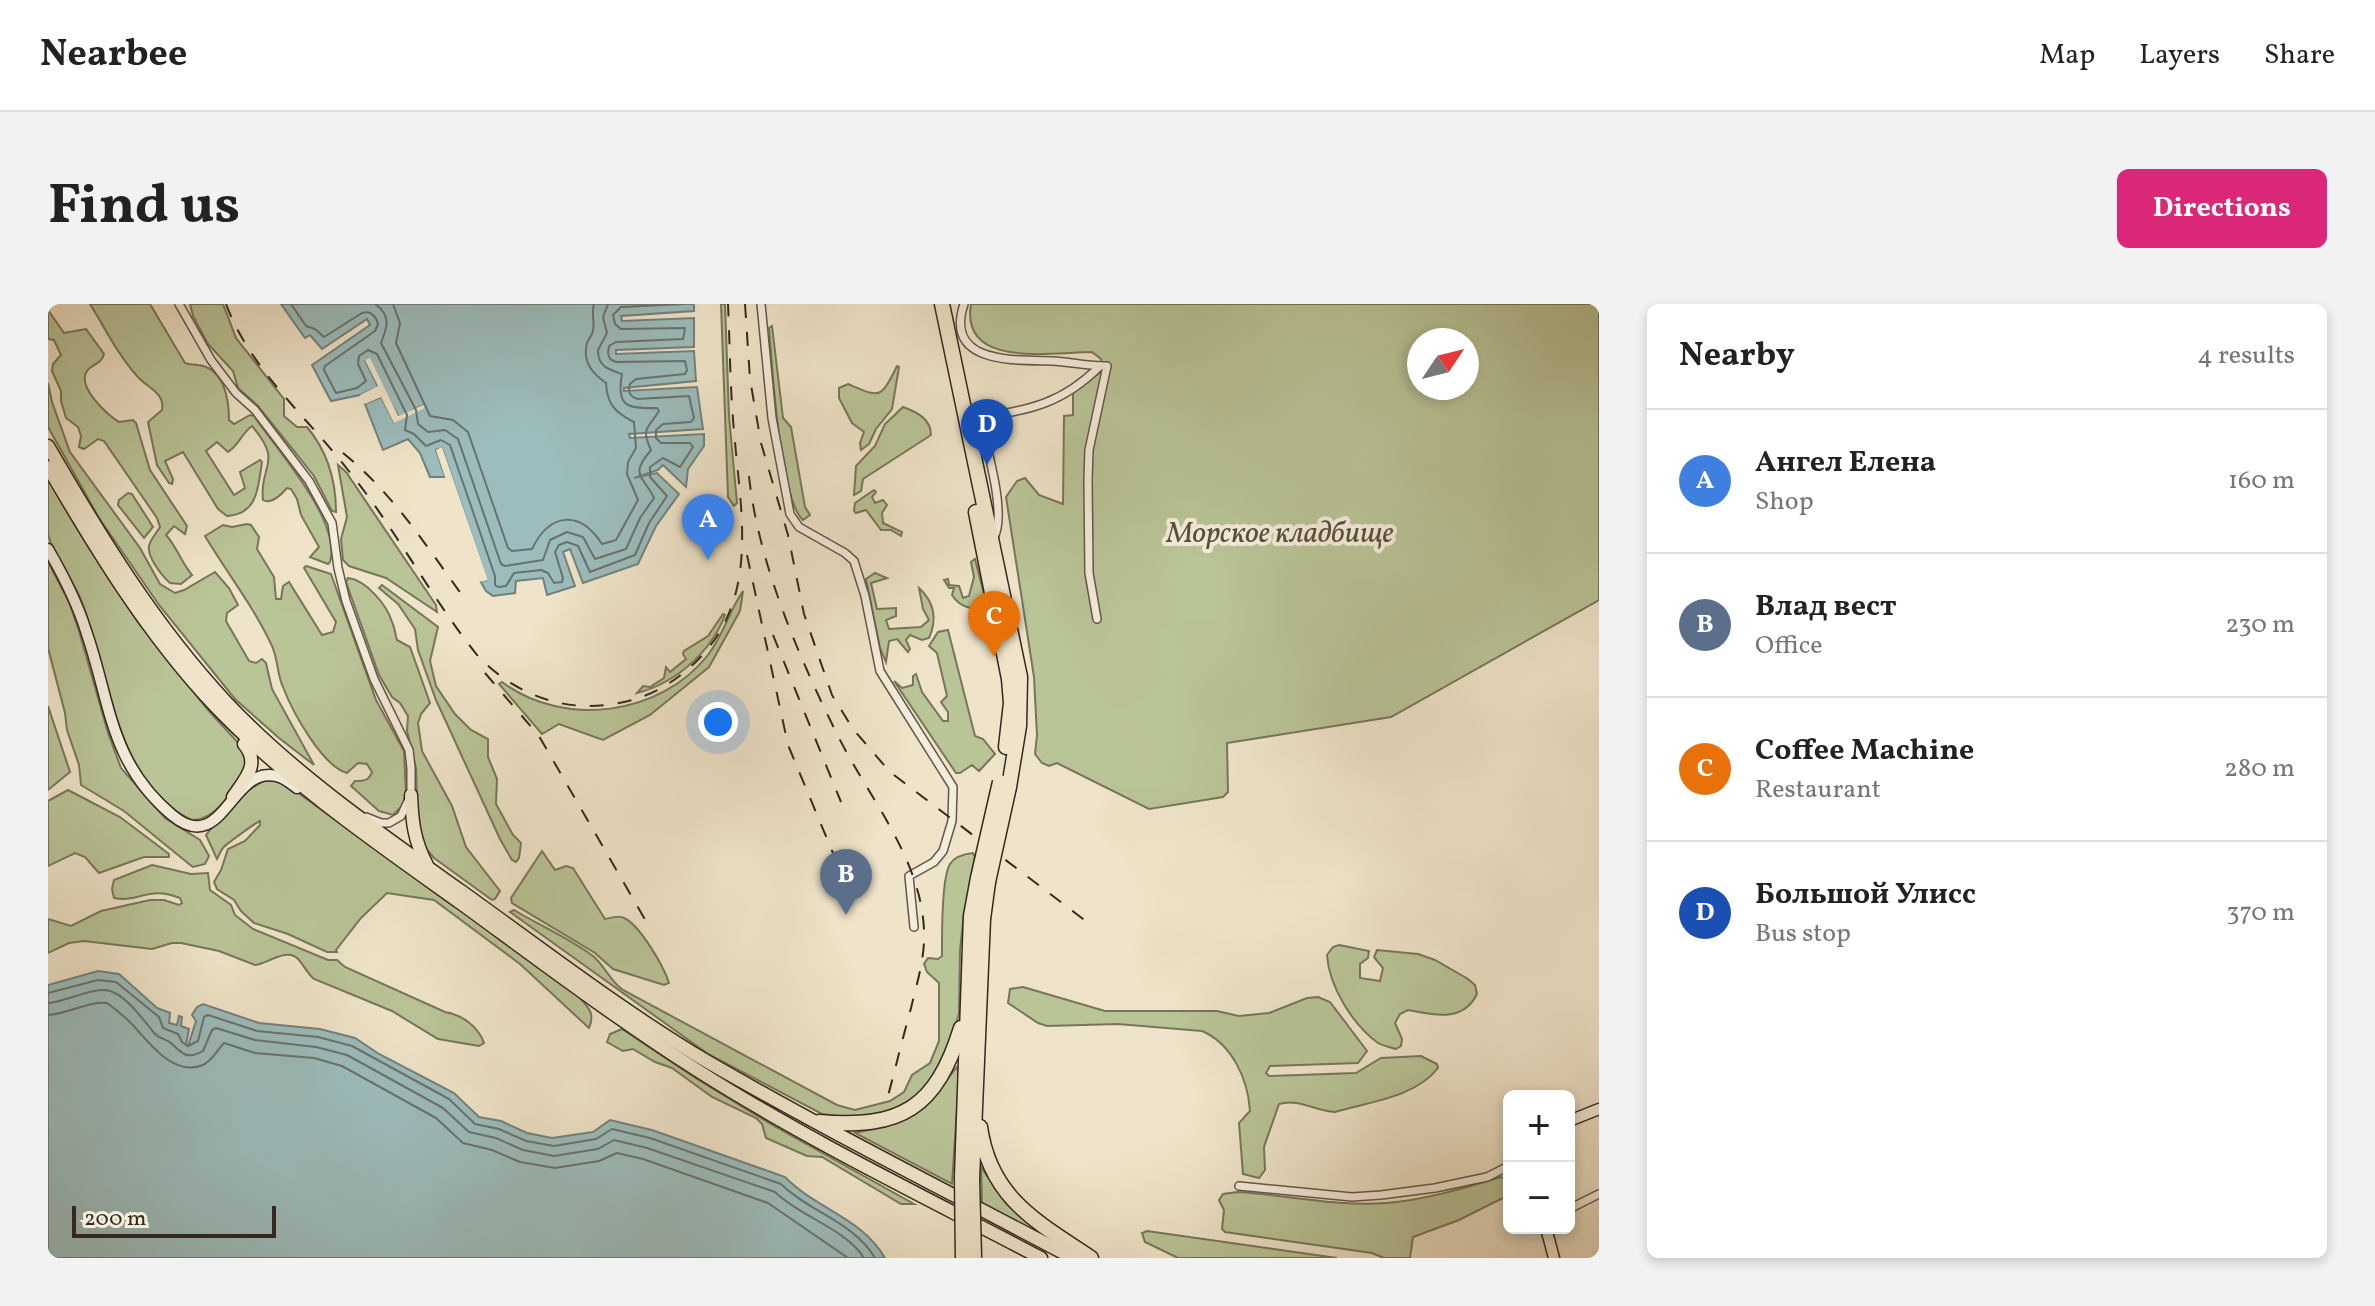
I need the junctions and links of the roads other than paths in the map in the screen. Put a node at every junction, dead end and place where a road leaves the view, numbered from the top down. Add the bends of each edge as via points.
1 (179, 304) edge
2 (761, 304) edge
3 (932, 304) edge
4 (942, 304) edge
5 (964, 304) edge
6 (1100, 366) junction
7 (973, 419) junction
8 (48, 446) edge
9 (48, 467) edge
10 (48, 549) edge
11 (1097, 619) dead end
12 (213, 704) junction
13 (1004, 785) junction
14 (317, 791) junction
15 (411, 795) junction
16 (233, 797) junction
17 (429, 868) junction
18 (983, 880) junction
19 (914, 927) dead end
20 (966, 1013) junction
21 (977, 1083) junction
22 (1599, 1109) edge
23 (1575, 1119) edge
24 (819, 1122) junction
25 (1503, 1169) edge
26 (967, 1178) junction
27 (1239, 1186) dead end
28 (1599, 1194) edge
29 (1575, 1206) edge
30 (1548, 1234) edge
31 (963, 1258) edge
32 (974, 1258) edge
33 (1041, 1258) edge
34 (1073, 1258) edge
35 (1091, 1258) edge
36 (1554, 1258) edge

1 - 15 street via 211,360 324,505 350,613 374,679 409,750
2 - 19 street via 772,418 790,514 799,527 854,561 880,671 953,787 952,821 943,851 909,876
3 - 13 highway via 1009,679
4 - 7 highway
5 - 6 street via 962,332 969,347 981,354
6 - 7 street via 1042,406
6 - 11 street via 1107,366 1088,480 1089,573
7 - 13 highway via 1020,677 1019,726
8 - 14 main road via 151,610 229,705
9 - 12 main road via 142,617
10 - 16 main road via 75,600 127,764 158,802 189,826 208,824
12 - 14 main road via 265,755
12 - 16 main road via 252,754 249,773
13 - 18 highway, bridge
14 - 15 street via 330,789 381,823 401,816
14 - 16 main road via 273,775 253,781
14 - 17 main road
14 - 33 main road via 701,1073
15 - 17 main road via 417,847
17 - 24 main road via 692,1052
18 - 20 highway via 971,916
18 - 21 highway
20 - 24 highway via 941,1080 906,1112 849,1125
20 - 26 highway
21 - 26 highway
21 - 35 highway via 984,1151 1000,1185 1033,1219
22 - 23 main road
24 - 34 main road
25 - 27 street via 1435,1188 1352,1197
26 - 31 highway, bridge
26 - 32 highway, bridge
28 - 29 street
30 - 36 main road

